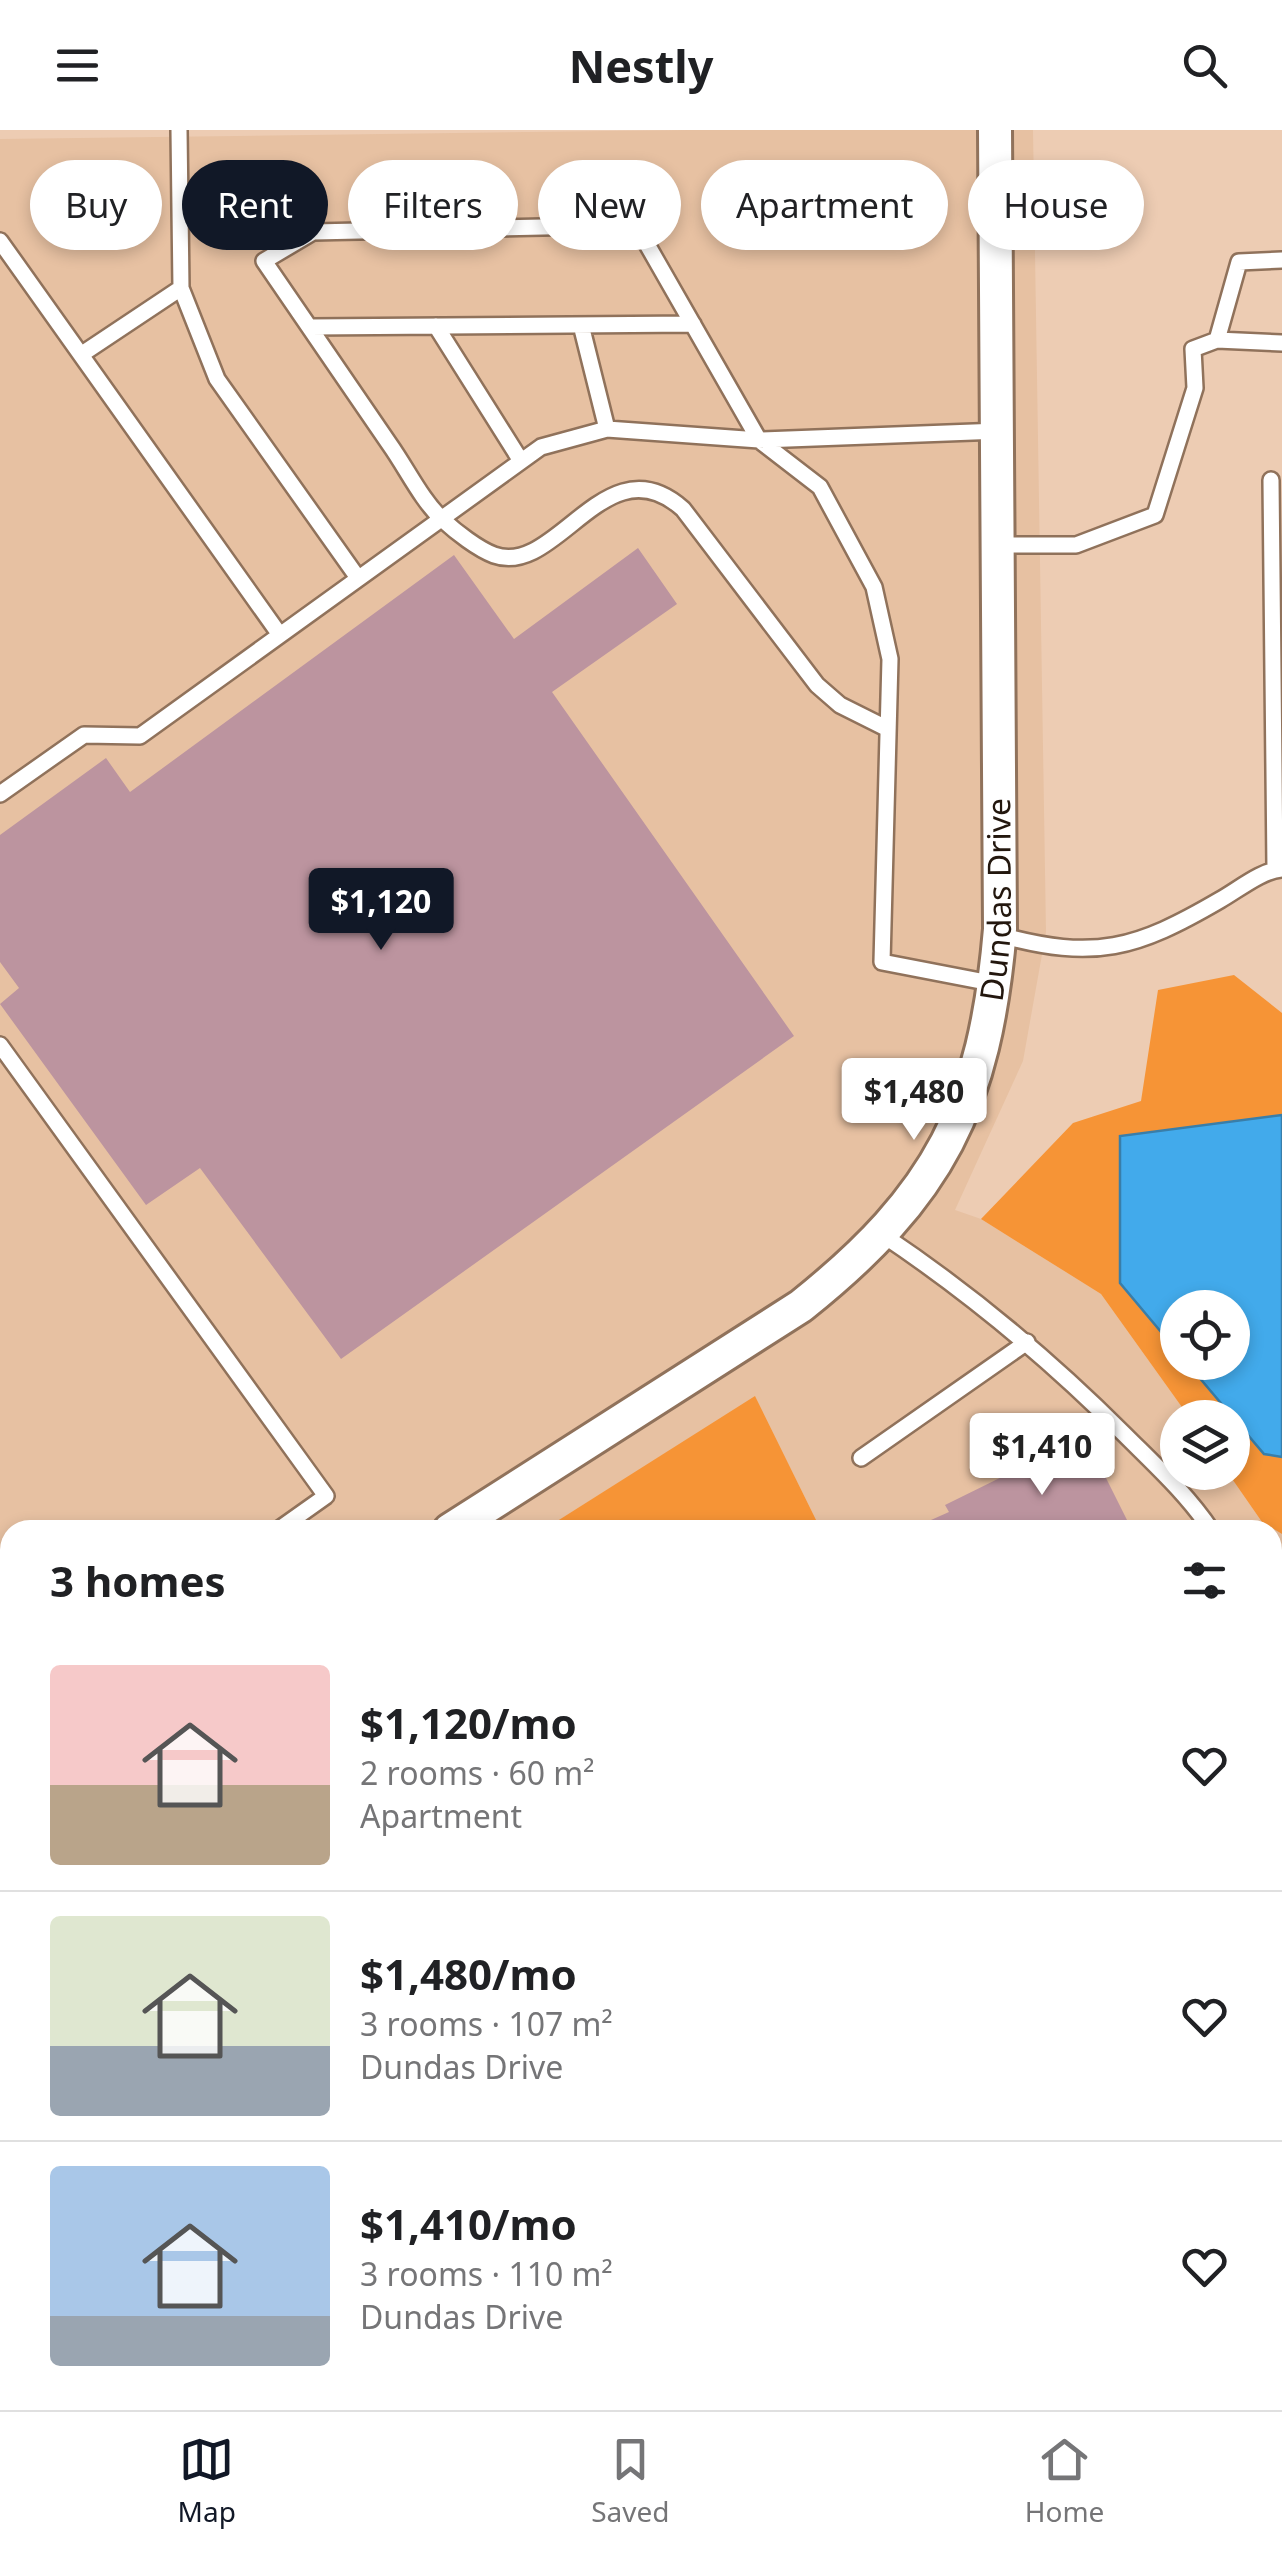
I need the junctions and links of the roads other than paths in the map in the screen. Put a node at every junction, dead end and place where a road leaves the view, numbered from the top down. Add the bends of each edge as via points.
1 (179, 130) edge
2 (995, 130) edge
3 (0, 241) edge
4 (1282, 260) edge
5 (181, 288) junction
6 (693, 324) junction
7 (581, 325) junction
8 (436, 326) junction
9 (310, 327) junction
10 (1217, 340) junction
11 (1282, 343) edge
12 (82, 354) junction
13 (607, 429) junction
14 (1000, 431) junction
15 (759, 440) junction
16 (521, 461) junction
17 (1270, 480) dead end
18 (441, 519) junction
19 (1000, 545) junction
20 (358, 578) junction
21 (280, 635) junction
22 (888, 729) junction
23 (0, 794) edge
24 (1279, 869) edge
25 (1000, 934) junction
26 (996, 984) junction
27 (0, 1044) edge
28 (884, 1235) junction
29 (1027, 1342) junction
30 (861, 1458) dead end
31 (292, 1520) edge
32 (466, 1520) edge
33 (1204, 1520) edge

1 - 5 lane
2 - 14 street, Dundas Drive
3 - 12 lane
4 - 10 lane via 1239,262
5 - 12 lane
5 - 20 lane via 217,379
6 - 7 lane
6 - 9 lane via 636,225 313,232 264,261
6 - 15 lane
7 - 8 lane
7 - 13 lane
8 - 9 lane
8 - 16 lane
9 - 18 lane
10 - 11 lane
10 - 19 lane via 1193,349 1195,388 1155,515 1076,545
12 - 21 lane
13 - 15 lane
13 - 16 lane via 541,447
14 - 15 lane
14 - 19 street, Dundas Drive
15 - 22 lane via 820,487 874,587 890,660
16 - 18 lane
17 - 24 lane
18 - 20 lane
18 - 22 lane via 495,556 514,556 613,496 637,488 666,493 817,685
19 - 25 street, Dundas Drive
20 - 21 lane
21 - 23 lane via 140,736 84,735
22 - 26 lane via 882,962
24 - 25 lane via 1168,930 1109,949 1055,950
25 - 26 street, Dundas Drive
26 - 28 street, Dundas Drive via 983,1056 946,1151
27 - 31 lane via 326,1496
28 - 29 lane via 966,1290
28 - 32 street, Dundas Drive via 801,1306
29 - 30 lane
29 - 33 lane

